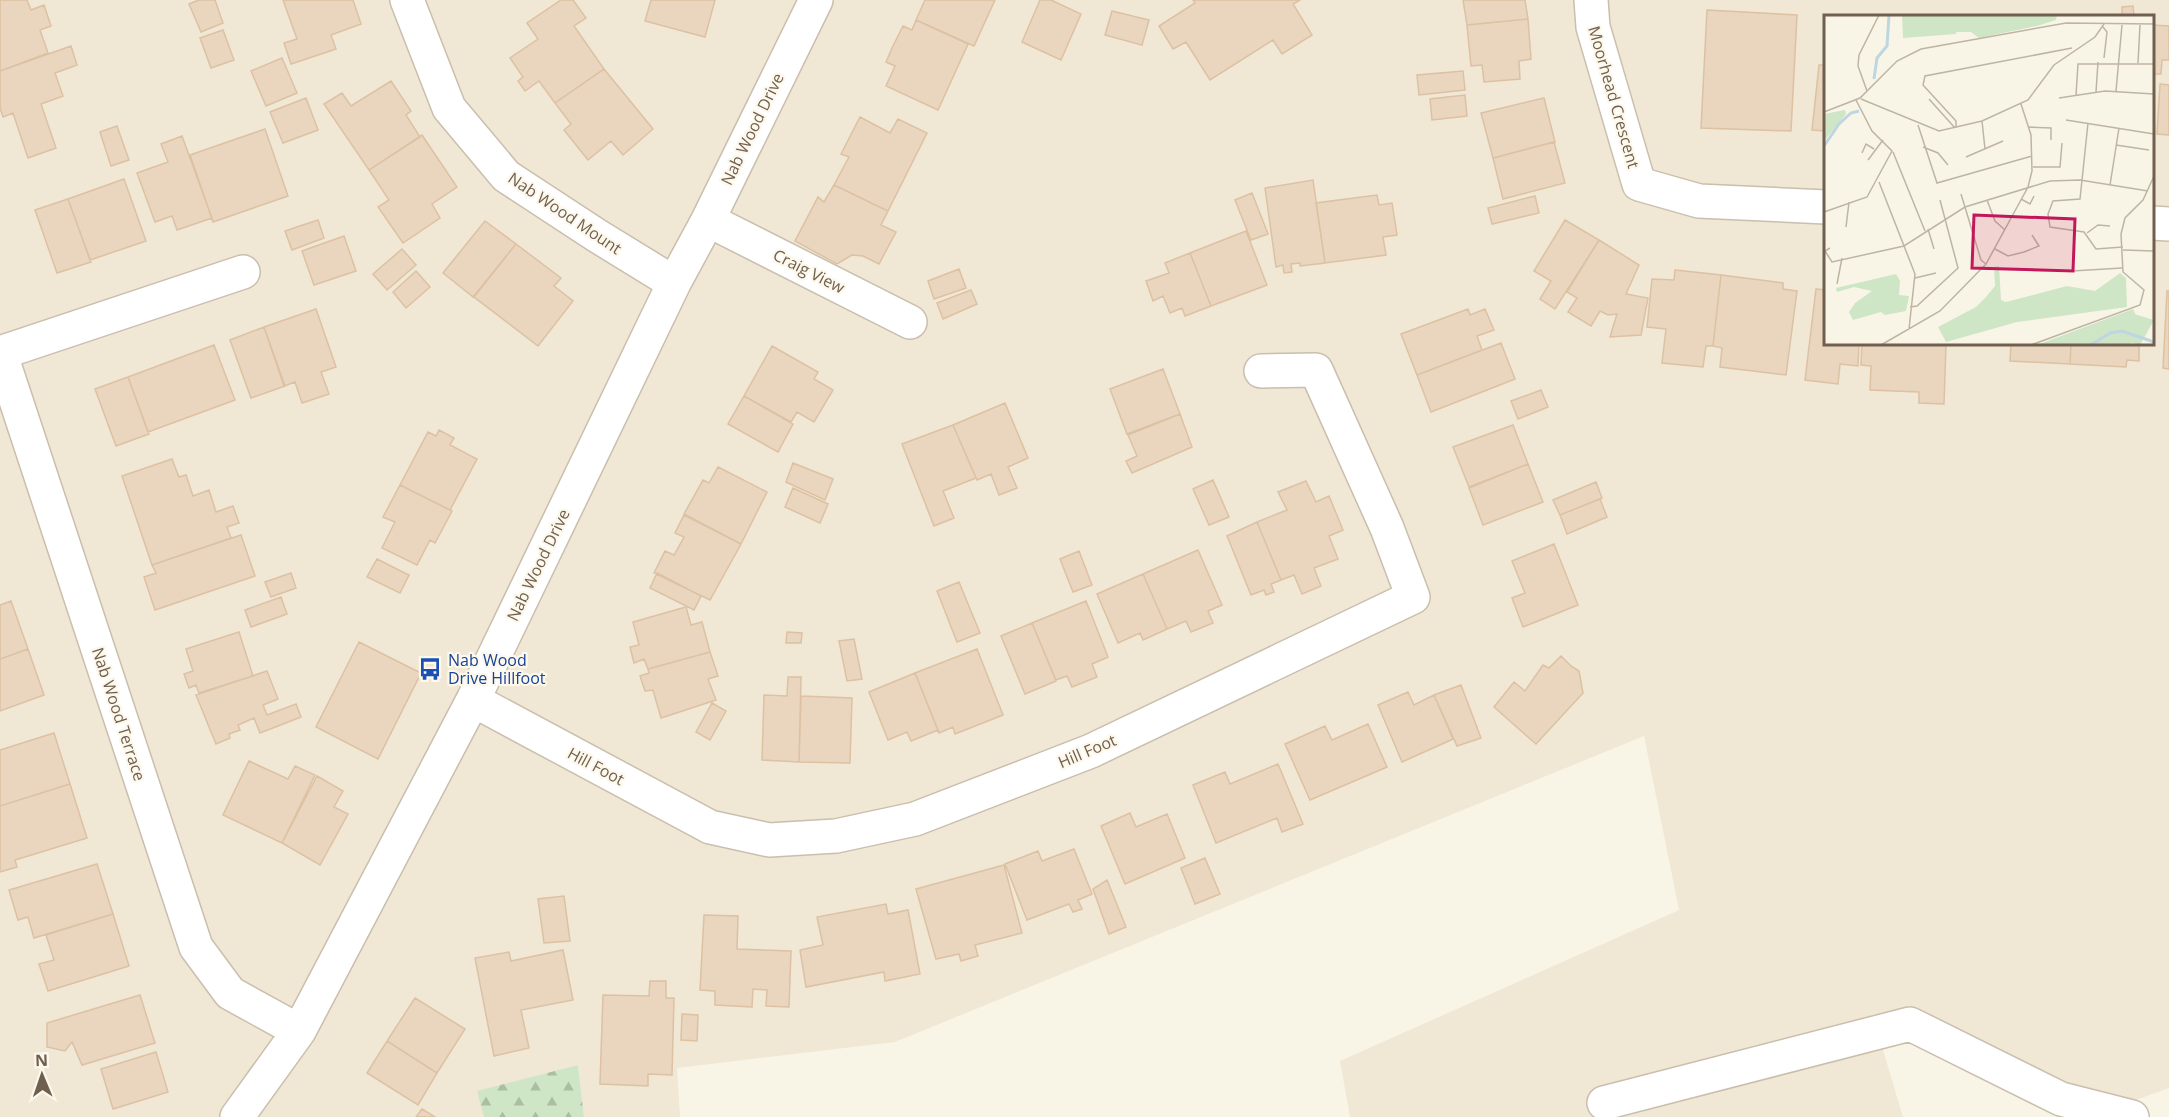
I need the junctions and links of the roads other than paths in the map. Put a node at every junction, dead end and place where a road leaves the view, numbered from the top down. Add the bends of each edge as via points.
1 (407, 0) edge
2 (816, 0) edge
3 (1591, 0) edge
4 (1824, 207) edge
5 (708, 220) junction
6 (2154, 223) edge
7 (2169, 224) edge
8 (243, 272) dead end
9 (674, 283) junction
10 (910, 322) dead end
11 (0, 352) edge
12 (1261, 372) dead end
13 (472, 700) junction
14 (299, 1031) junction
15 (1604, 1103) dead end
16 (237, 1117) edge
17 (2132, 1117) edge

1 - 9 street, Nab Wood Mount via 449,108 506,176
2 - 5 street, Nab Wood Drive
3 - 4 street, Moorhead Crescent via 1593,27 1639,184 1699,201
5 - 9 street, Nab Wood Drive
5 - 10 street, Craig View
6 - 7 street
8 - 11 street
9 - 13 street, Nab Wood Drive
11 - 14 street, Nab Wood Terrace via 196,947 230,993
12 - 13 street, Hill Foot via 1316,370 1387,528 1413,597 1091,751 915,819 836,836 769,840 710,827
13 - 14 street, Nab Wood Drive
14 - 16 street, Nab Wood Drive
15 - 17 street via 1910,1024 2061,1099

